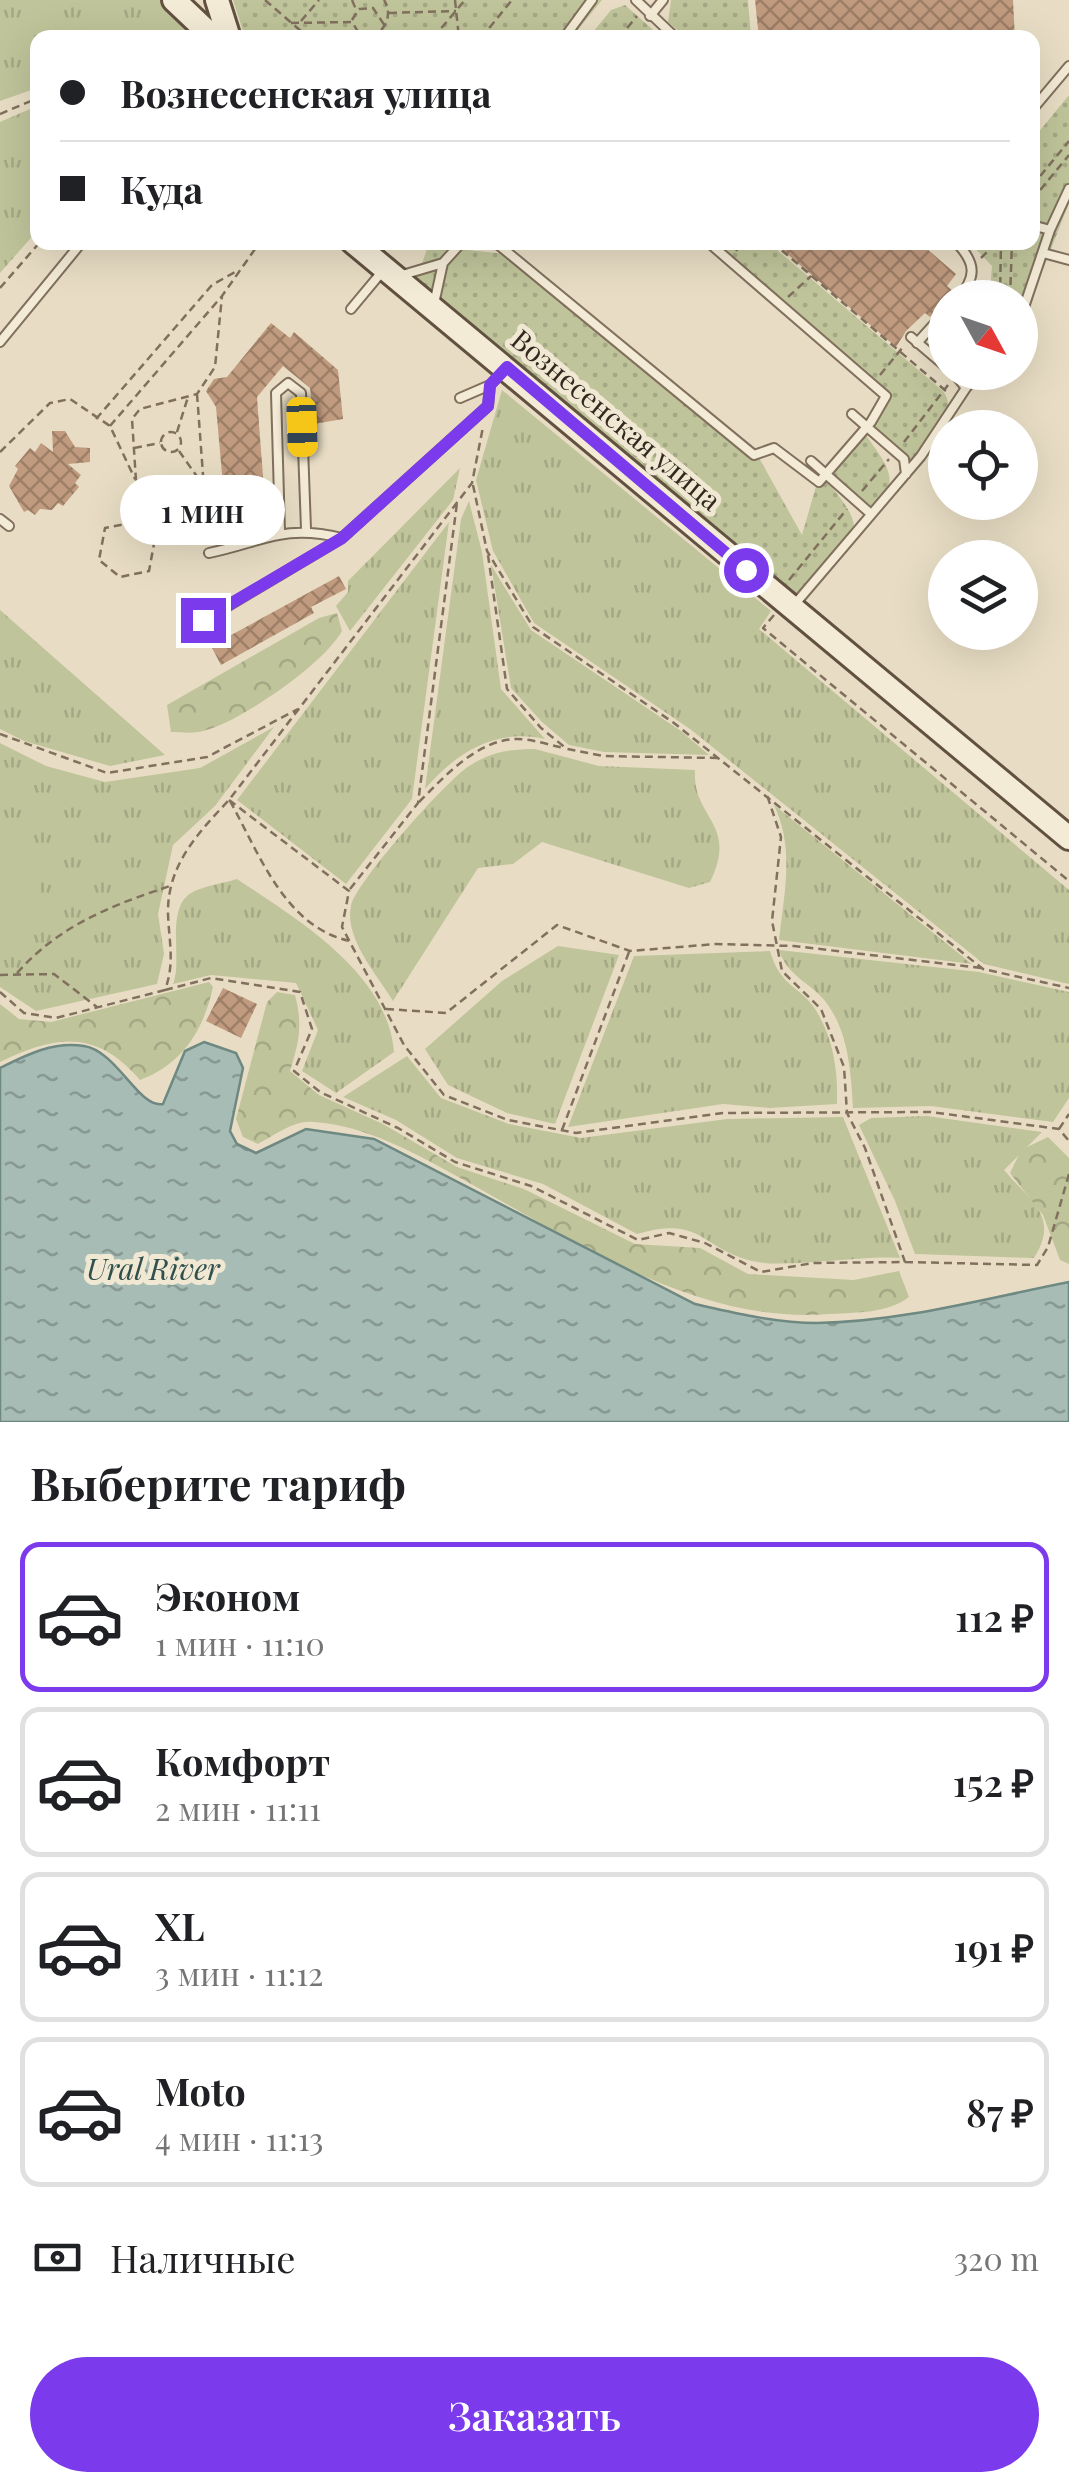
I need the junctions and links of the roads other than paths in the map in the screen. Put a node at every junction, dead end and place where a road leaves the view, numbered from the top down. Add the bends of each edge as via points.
1 (174, 0) edge
2 (217, 0) edge
3 (592, 0) edge
4 (636, 0) edge
5 (663, 0) edge
6 (647, 12) junction
7 (206, 30) edge
8 (226, 30) edge
9 (570, 30) edge
10 (667, 30) edge
11 (1069, 66) edge
12 (1040, 100) edge
13 (1069, 189) edge
14 (1040, 227) edge
15 (1050, 230) junction
16 (75, 250) edge
17 (362, 250) edge
18 (454, 250) edge
19 (505, 250) edge
20 (717, 250) edge
21 (962, 250) edge
22 (1043, 252) junction
23 (1069, 260) edge
24 (442, 263) junction
25 (390, 274) junction
26 (972, 280) edge
27 (1034, 280) edge
28 (434, 308) junction
29 (351, 309) dead end
30 (928, 327) edge
31 (0, 342) edge
32 (928, 352) edge
33 (507, 367) junction
34 (490, 385) junction
35 (965, 390) edge
36 (460, 398) dead end
37 (852, 414) dead end
38 (867, 426) junction
39 (811, 460) dead end
40 (827, 474) junction
41 (906, 474) junction
42 (871, 514) junction
43 (0, 520) edge
44 (9, 526) dead end
45 (306, 529) junction
46 (280, 531) junction
47 (342, 538) junction
48 (209, 553) dead end
49 (784, 601) junction
50 (203, 620) dead end
51 (1069, 838) edge

1 - 7 main road
2 - 8 main road
3 - 9 lane
4 - 6 lane
5 - 6 lane
6 - 10 lane
11 - 12 lane
13 - 15 lane
14 - 15 lane
15 - 22 lane
16 - 31 lane
17 - 25 main road, Вознесенская улица
18 - 24 lane
19 - 40 lane via 754,455 774,448 815,482
20 - 38 lane via 886,399
21 - 26 lane via 973,266
22 - 23 lane
22 - 27 lane
24 - 25 lane
24 - 28 lane
25 - 28 main road, Вознесенская улица
25 - 29 lane
28 - 33 main road, Вознесенская улица
30 - 32 lane via 914,340
33 - 34 lane
33 - 49 main road, Вознесенская улица
34 - 36 lane
34 - 47 lane via 488,406
35 - 41 lane
37 - 38 lane
38 - 40 lane
38 - 41 lane via 904,460
39 - 40 lane
40 - 42 lane
41 - 42 lane
42 - 49 lane
43 - 44 lane
45 - 46 lane
45 - 46 lane via 301,393 288,383 276,392
45 - 47 lane
46 - 48 lane via 264,542
47 - 50 lane
49 - 51 main road, Вознесенская улица

